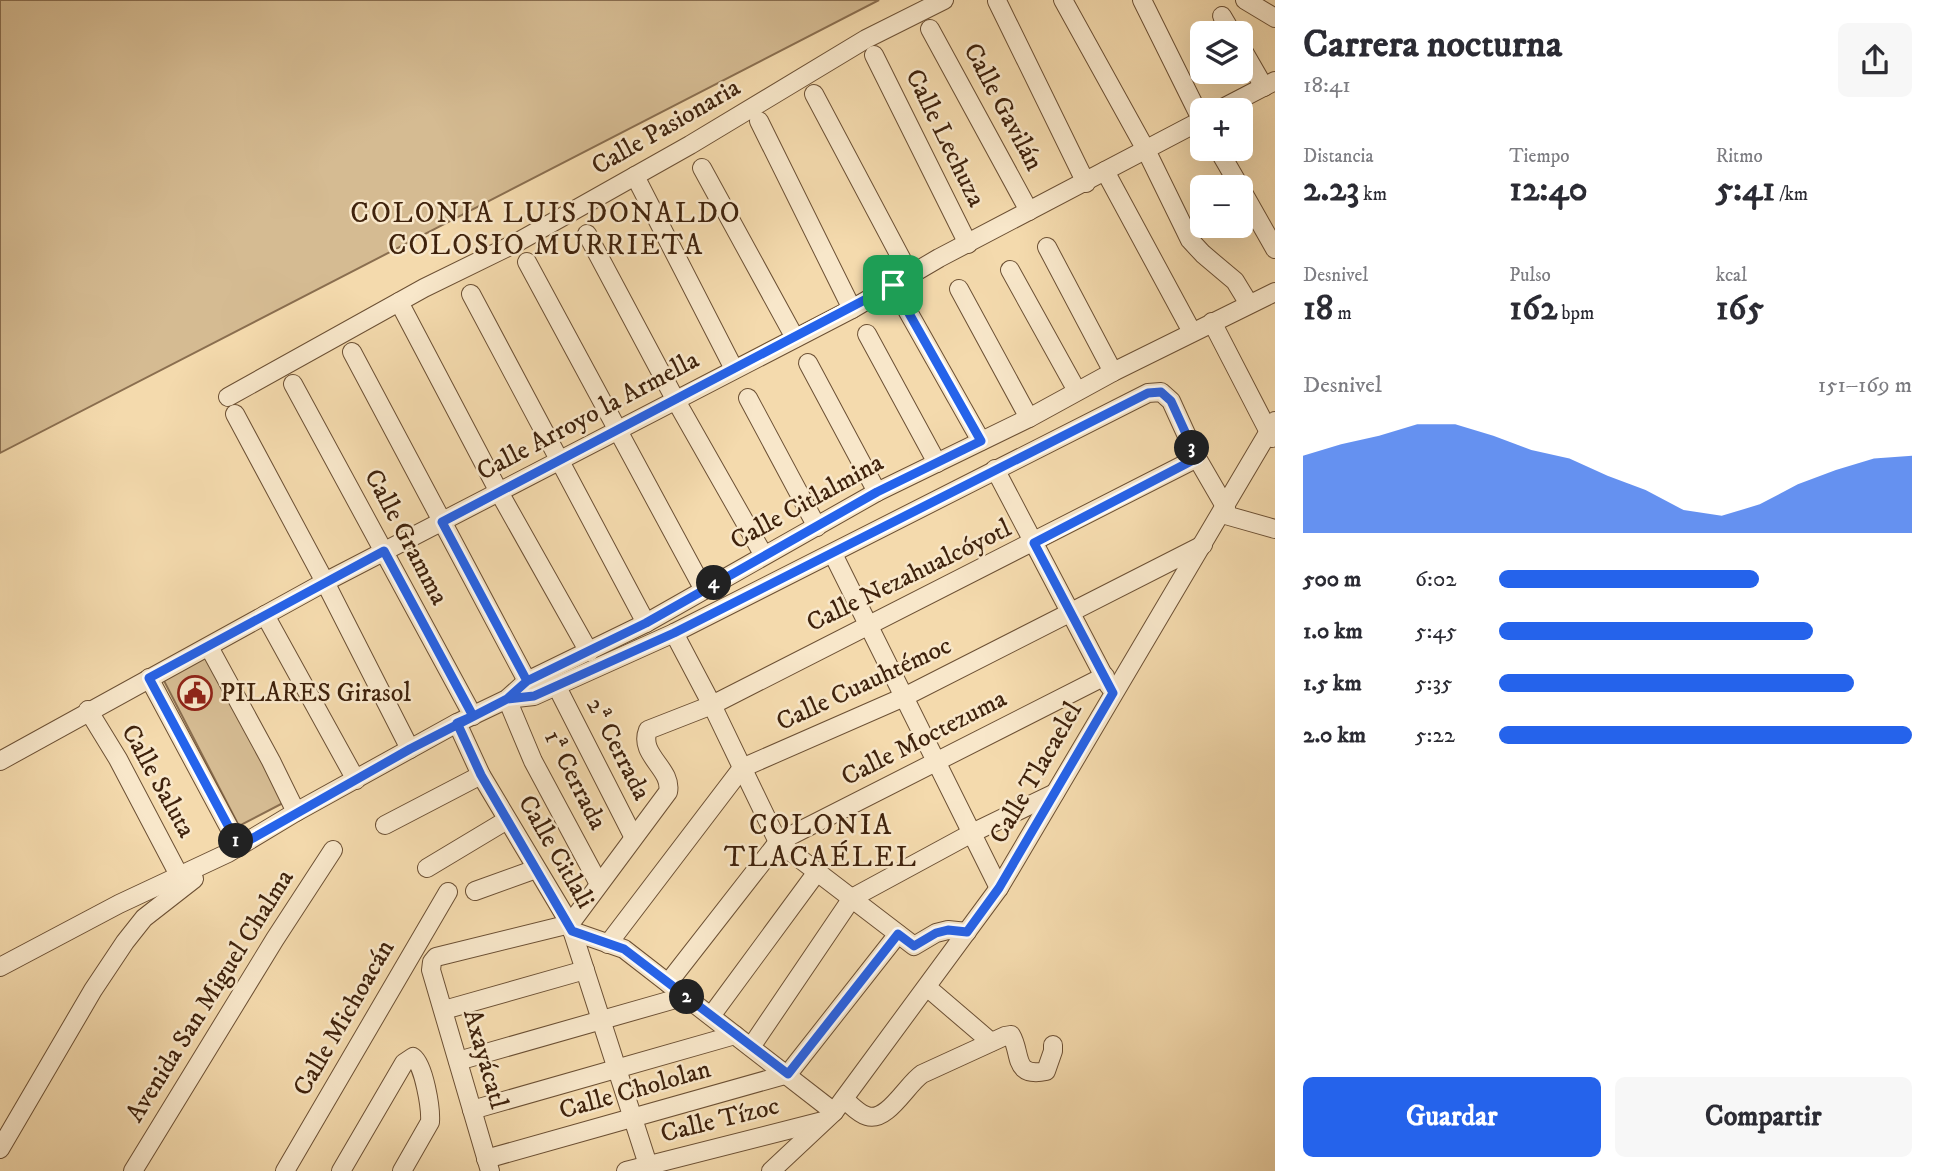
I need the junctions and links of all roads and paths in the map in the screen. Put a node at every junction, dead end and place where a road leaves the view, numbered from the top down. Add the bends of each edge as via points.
1 (944, 0) edge
2 (1063, 0) edge
3 (1142, 0) edge
4 (1245, 0) edge
5 (997, 1) edge
6 (1222, 16) dead end
7 (1275, 18) edge
8 (1225, 21) edge
9 (930, 29) dead end
10 (874, 55) dead end
11 (1253, 62) edge
12 (1270, 84) edge
13 (814, 94) dead end
14 (1191, 98) edge
15 (1243, 98) edge
16 (760, 121) dead end
17 (1190, 126) edge
18 (1146, 150) junction
19 (702, 168) dead end
20 (1105, 171) junction
21 (635, 176) junction
22 (1086, 183) junction
23 (1029, 211) junction
24 (1253, 211) edge
25 (587, 234) dead end
26 (968, 244) junction
27 (1047, 247) dead end
28 (1275, 249) edge
29 (527, 262) dead end
30 (1010, 270) dead end
31 (910, 275) junction
32 (893, 285) junction
33 (959, 289) dead end
34 (471, 294) dead end
35 (1274, 295) edge
36 (399, 302) junction
37 (1249, 304) junction
38 (852, 309) junction
39 (1212, 322) junction
40 (1192, 332) junction
41 (867, 334) dead end
42 (795, 338) junction
43 (352, 352) dead end
44 (808, 363) dead end
45 (734, 369) junction
46 (1113, 372) junction
47 (293, 384) dead end
48 (1077, 391) junction
49 (228, 397) dead end
50 (748, 398) dead end
51 (675, 399) junction
52 (235, 414) dead end
53 (1030, 418) junction
54 (617, 432) junction
55 (1273, 433) edge
56 (981, 441) junction
57 (1197, 458) junction
58 (558, 460) junction
59 (937, 463) junction
60 (995, 469) junction
61 (499, 492) junction
62 (877, 492) junction
63 (1224, 511) junction
64 (442, 522) junction
65 (817, 527) junction
66 (1275, 529) edge
67 (1034, 543) junction
68 (1203, 545) junction
69 (384, 551) junction
70 (833, 554) junction
71 (763, 555) junction
72 (325, 582) junction
73 (704, 590) junction
74 (1071, 612) junction
75 (265, 615) junction
76 (646, 623) junction
77 (868, 624) junction
78 (674, 633) junction
79 (209, 647) junction
80 (589, 652) junction
81 (1105, 676) junction
82 (149, 678) junction
83 (527, 681) junction
84 (556, 685) junction
85 (1113, 693) junction
86 (904, 697) junction
87 (507, 699) junction
88 (712, 705) junction
89 (88, 710) junction
90 (465, 720) junction
91 (410, 749) junction
92 (0, 761) edge
93 (936, 762) junction
94 (741, 768) junction
95 (481, 775) junction
96 (356, 780) junction
97 (1055, 793) junction
98 (296, 812) junction
99 (507, 820) junction
100 (385, 825) dead end
101 (972, 833) junction
102 (633, 836) junction
103 (778, 842) junction
104 (233, 850) junction
105 (333, 850) dead end
106 (427, 868) dead end
107 (536, 869) junction
108 (817, 872) junction
109 (180, 877) junction
110 (599, 884) junction
111 (999, 888) junction
112 (475, 891) dead end
113 (448, 892) dead end
114 (852, 898) junction
115 (571, 928) junction
116 (967, 932) junction
117 (898, 934) junction
118 (608, 944) junction
119 (0, 967) edge
120 (585, 970) junction
121 (668, 983) junction
122 (928, 988) junction
123 (686, 996) junction
124 (444, 1010) junction
125 (711, 1016) junction
126 (601, 1020) junction
127 (736, 1035) junction
128 (991, 1042) junction
129 (1053, 1045) dead end
130 (751, 1047) junction
131 (458, 1061) junction
132 (617, 1069) junction
133 (788, 1074) junction
134 (472, 1110) junction
135 (835, 1111) junction
136 (632, 1118) junction
137 (0, 1149) edge
138 (488, 1165) edge
139 (649, 1168) edge
140 (133, 1171) edge
141 (285, 1171) edge
142 (341, 1171) edge
143 (402, 1171) edge
144 (626, 1171) edge
145 (771, 1171) edge

1 - 21 street, Calle Pasionaria via 866,39
2 - 18 street
3 - 14 street
4 - 7 street
5 - 22 street
6 - 8 street
9 - 23 street, Calle Gavilán
10 - 26 street, Calle Lechuza
11 - 12 street
12 - 15 street
13 - 31 street
16 - 38 street
17 - 18 street, Calle Arroyo la Armella
18 - 20 street, Calle Arroyo la Armella
18 - 37 street via 1190,240 1235,281
19 - 42 street
20 - 22 street, Calle Arroyo la Armella
20 - 40 street
21 - 36 street, Calle Pasionaria
21 - 45 street
22 - 23 street, Calle Arroyo la Armella
23 - 26 street, Calle Arroyo la Armella
24 - 28 street
25 - 51 street
26 - 31 street, Calle Arroyo la Armella
27 - 46 street
29 - 54 street
30 - 48 street
31 - 32 street, Calle Arroyo la Armella
32 - 38 street, Calle Arroyo la Armella
32 - 56 street
33 - 53 street
34 - 58 street
35 - 37 street, Calle Citlalmina
36 - 49 street, Calle Pasionaria
36 - 61 street
37 - 39 street, Calle Citlalmina
38 - 42 street, Calle Arroyo la Armella
39 - 40 street, Calle Citlalmina
39 - 55 street
40 - 46 street, Calle Citlalmina
41 - 59 street
42 - 45 street, Calle Arroyo la Armella
43 - 64 street
44 - 62 street
45 - 51 street, Calle Arroyo la Armella
46 - 48 street, Calle Citlalmina
47 - 69 street, Calle Gramma
48 - 53 street, Calle Citlalmina
50 - 65 street
51 - 54 street, Calle Arroyo la Armella
51 - 71 street
52 - 72 street
53 - 56 street, Calle Citlalmina
54 - 58 street, Calle Arroyo la Armella
54 - 73 street
55 - 63 street, Calle Tlacaelel
56 - 59 street, Calle Citlalmina
57 - 60 street via 1171,401 1161,392 1148,393
57 - 63 street
57 - 67 street, Calle Nezahualcóyotl
58 - 61 street, Calle Arroyo la Armella
58 - 76 street
59 - 62 street, Calle Citlalmina
60 - 67 street
60 - 70 street
61 - 64 street, Calle Arroyo la Armella
61 - 80 street
62 - 65 street, Calle Citlalmina
63 - 66 street
63 - 68 street, Calle Tlacaelel
64 - 69 street, Calle Arroyo la Armella
64 - 83 street
65 - 71 street, Calle Citlalmina
67 - 74 street
67 - 77 street, Calle Nezahualcóyotl
68 - 74 street, Calle Cuauhtémoc
68 - 85 street, Calle Tlacaelel
69 - 72 street, Calle Arroyo la Armella
69 - 90 street, Calle Gramma
70 - 77 street
70 - 78 street
71 - 73 street, Calle Citlalmina
72 - 75 street, Calle Arroyo la Armella
72 - 91 street
73 - 76 street, Calle Citlalmina
74 - 81 street
74 - 86 street, Calle Cuauhtémoc
75 - 79 street, Calle Arroyo la Armella
75 - 96 street
76 - 80 street, Calle Citlalmina
77 - 86 street
77 - 88 street, Calle Nezahualcóyotl
78 - 84 street
78 - 88 street
79 - 82 street, Calle Arroyo la Armella
79 - 98 street
80 - 83 street, Calle Citlalmina
81 - 85 street
81 - 93 street, Calle Moctezuma
82 - 89 street, Calle Arroyo la Armella
82 - 104 street
83 - 87 street, Calle Citlalmina
84 - 87 street via 534,696
84 - 102 street, 2ª Cerrada
85 - 97 street, Calle Tlacaelel
86 - 93 street
86 - 94 street, Calle Cuauhtémoc
87 - 90 street, Calle Citlalmina
87 - 110 street, 1ª Cerrada via 533,761
88 - 94 street
88 - 102 street, Calle Nezahualcóyotl via 648,730 646,745 669,786
89 - 92 street, Calle Arroyo la Armella
89 - 109 street, Calle Saluta
90 - 91 street, Calle Citlalmina
90 - 95 street, Calle Citlali
91 - 96 street, Calle Citlalmina
93 - 101 street
93 - 103 street, Calle Moctezuma
94 - 103 street
94 - 118 street, Calle Cuauhtémoc
95 - 99 street, Calle Citlali
95 - 100 street
96 - 98 street, Calle Citlalmina
97 - 101 street
97 - 111 street, Calle Tlacaelel
98 - 104 street, Calle Citlalmina
99 - 106 street
99 - 107 street, Calle Citlali
101 - 111 street
101 - 114 street
102 - 110 street
103 - 108 street
103 - 121 street, Calle Moctezuma
104 - 109 street, Calle Citlalmina
104 - 137 street via 144,918 125,942
105 - 140 street, Avenida San Miguel Chalma
107 - 112 street
107 - 115 street, Calle Citlali
108 - 114 street
108 - 125 street
109 - 119 street, Calle Citlalmina
110 - 115 street
111 - 116 street, Calle Tlacaelel
113 - 141 street, Calle Michoacán
114 - 117 street
114 - 130 street
115 - 118 street
115 - 120 street, Calle Citlali
115 - 124 street, Axayácatl via 436,957 432,962
116 - 117 street via 936,933 914,946
116 - 122 street, Calle Tlacaelel
117 - 133 street
118 - 121 street via 624,949
120 - 124 street
120 - 126 street, Calle Citlali
121 - 123 street
122 - 128 street
122 - 135 street, Calle Tlacaelel
123 - 125 street
123 - 126 street
124 - 131 street, Axayácatl
125 - 127 street
126 - 131 street
126 - 132 street, Calle Citlali
127 - 130 street
127 - 132 street
128 - 129 street via 1011,1035 1018,1062 1025,1070 1046,1071
128 - 135 street via 913,1079 886,1112 877,1116
130 - 133 street
131 - 134 street, Axayácatl
132 - 134 street
132 - 136 street, Calle Citlali
133 - 135 street
133 - 136 street, Calle Chololan
134 - 138 street, Axayácatl
135 - 139 street, Calle Tízoc
135 - 145 street, Calle Tlacaelel
136 - 138 street, Calle Chololan
136 - 139 street, Calle Citlali
139 - 144 street, Calle Tízoc
142 - 143 street via 404,1063 413,1057 431,1112 430,1122

